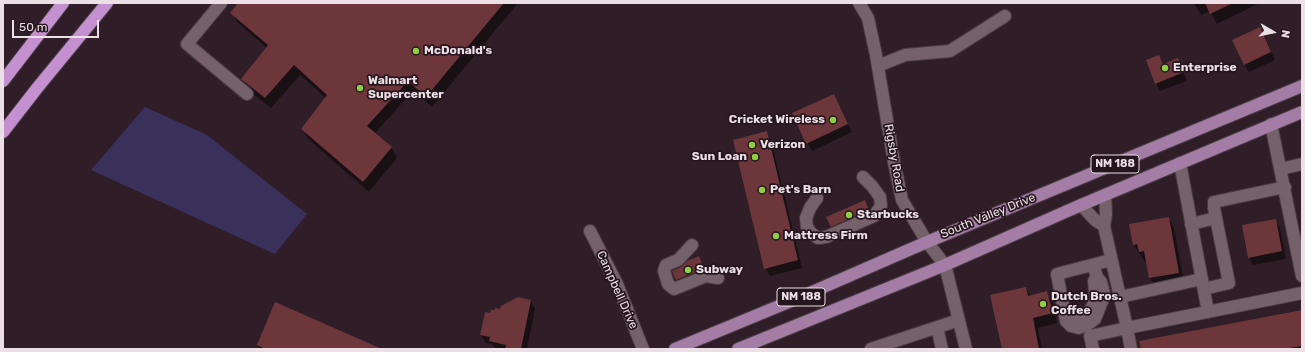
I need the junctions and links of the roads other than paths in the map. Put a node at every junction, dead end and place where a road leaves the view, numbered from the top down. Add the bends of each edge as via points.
1 (63, 3) edge
2 (107, 3) edge
3 (222, 3) edge
4 (859, 3) edge
5 (1005, 16) dead end
6 (878, 66) junction
7 (3, 81) edge
8 (1302, 86) edge
9 (247, 94) dead end
10 (1302, 112) edge
11 (1271, 124) junction
12 (3, 132) edge
13 (1180, 163) junction
14 (1302, 164) edge
15 (1281, 169) junction
16 (863, 176) dead end
17 (1285, 187) junction
18 (1105, 195) junction
19 (817, 198) dead end
20 (1081, 205) junction
21 (1216, 218) junction
22 (1191, 224) junction
23 (1104, 226) junction
24 (1297, 227) edge
25 (590, 231) dead end
26 (927, 242) junction
27 (692, 245) dead end
28 (1111, 260) junction
29 (1301, 260) edge
30 (945, 264) junction
31 (1093, 265) junction
32 (1302, 276) edge
33 (718, 278) dead end
34 (1203, 284) junction
35 (1302, 293) edge
36 (1120, 297) junction
37 (1208, 312) junction
38 (959, 320) junction
39 (937, 327) junction
40 (1127, 328) junction
41 (751, 346) edge
42 (643, 349) edge
43 (675, 349) edge
44 (738, 349) edge
45 (871, 349) edge
46 (942, 349) edge
47 (966, 349) edge
48 (1093, 349) edge
49 (1131, 349) edge

1 - 7 highway
2 - 12 highway
3 - 9 street via 187,44
4 - 6 street, Rigsby Road via 868,18
5 - 6 street via 950,51 904,55
6 - 26 street, Rigsby Road via 902,200
8 - 26 main road, South Valley Drive / NM 188
10 - 11 main road, NM 188
11 - 13 main road, NM 188
11 - 15 street
13 - 18 main road, NM 188
13 - 22 street
14 - 15 street
15 - 17 street
16 - 19 street via 880,197 881,206 874,216 818,238 807,227 806,218
17 - 21 street via 1214,202
17 - 24 street
18 - 20 main road, NM 188
18 - 23 street
20 - 23 street
20 - 30 main road, NM 188
21 - 22 street
21 - 34 street via 1230,283
22 - 34 street
23 - 28 street
24 - 29 street
25 - 42 street, Campbell Drive via 617,284
26 - 30 street, Rigsby Road
26 - 43 main road, South Valley Drive / NM 188
27 - 33 street via 678,260 666,265 664,271 668,284 674,289 706,276
28 - 31 street
28 - 36 street
29 - 32 street
30 - 38 street, Rigsby Road
30 - 41 main road, NM 188
31 - 31 street via 1056,274 1066,321 1071,326 1090,311 1094,303 1094,281 1097,277
34 - 36 street
34 - 37 street
35 - 37 street
36 - 40 street
37 - 40 street
38 - 39 street
38 - 47 street, Rigsby Road
39 - 45 street
39 - 46 street
40 - 48 street via 1090,336
40 - 49 street
41 - 44 main road, NM 188

